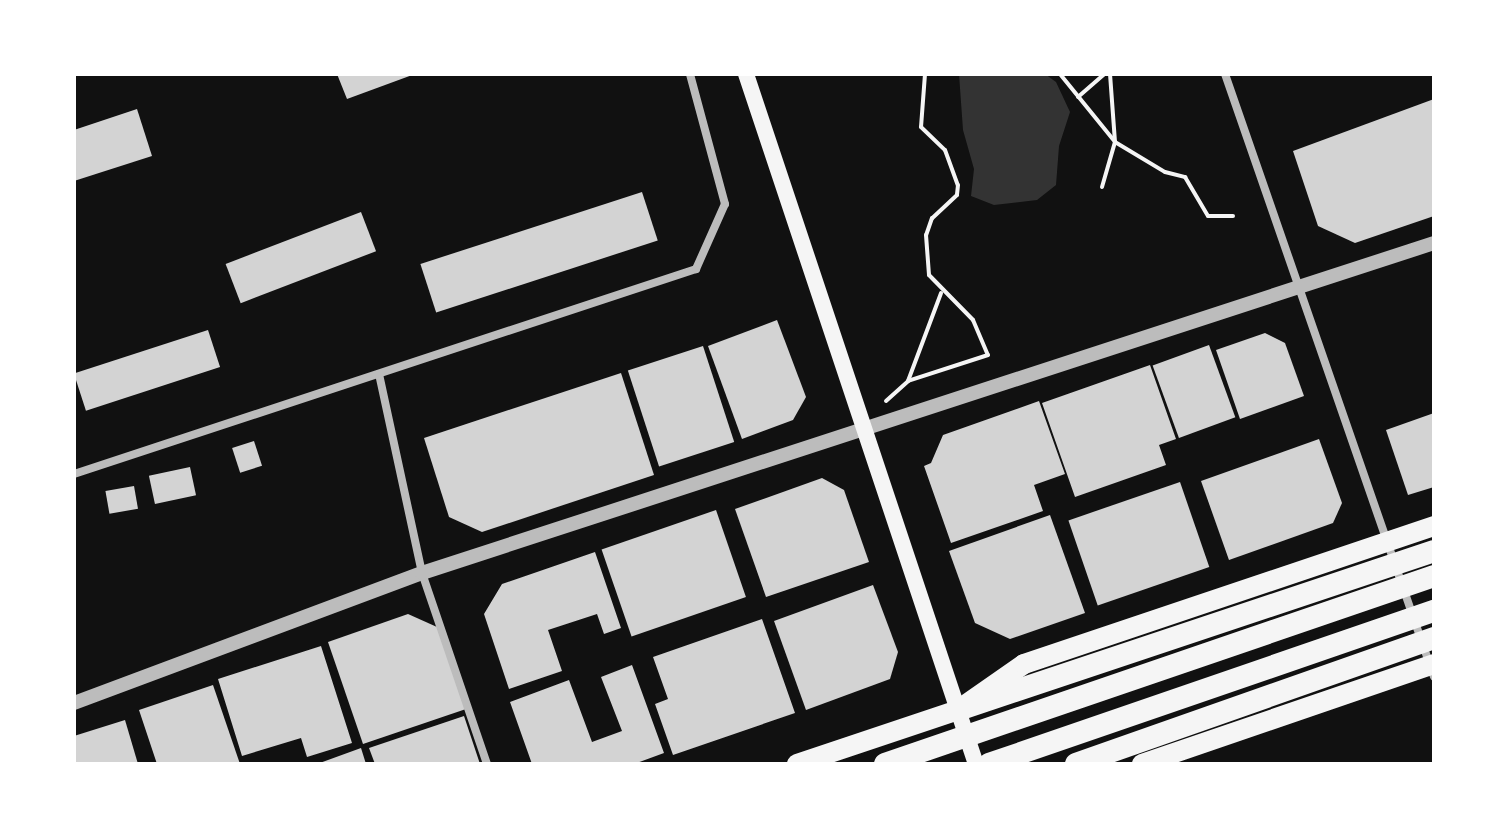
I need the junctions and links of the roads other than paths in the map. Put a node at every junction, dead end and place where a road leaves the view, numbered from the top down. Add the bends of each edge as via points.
1 (690, 74) edge
2 (746, 74) edge
3 (1225, 74) edge
4 (1434, 243) edge
5 (1300, 286) junction
6 (379, 374) junction
7 (864, 427) junction
8 (74, 474) edge
9 (1434, 526) edge
10 (1390, 541) junction
11 (1434, 551) edge
12 (422, 573) junction
13 (1434, 576) edge
14 (1434, 611) edge
15 (1434, 638) edge
16 (1433, 669) edge
17 (74, 703) edge
18 (958, 710) junction
19 (487, 764) edge
20 (797, 764) edge
21 (885, 764) edge
22 (976, 764) edge
23 (989, 764) edge
24 (1076, 764) edge
25 (1142, 764) edge

1 - 6 street via 725,204 696,269
2 - 7 main road
3 - 5 street
4 - 5 street
5 - 7 street
5 - 10 street
6 - 8 street
6 - 12 street
7 - 12 street
7 - 18 main road
9 - 10 main road
10 - 16 street
10 - 18 main road via 1024,664
11 - 18 highway
12 - 17 street
12 - 19 street
13 - 21 highway
14 - 23 highway
15 - 24 highway
16 - 25 main road
18 - 20 main road
18 - 22 main road

